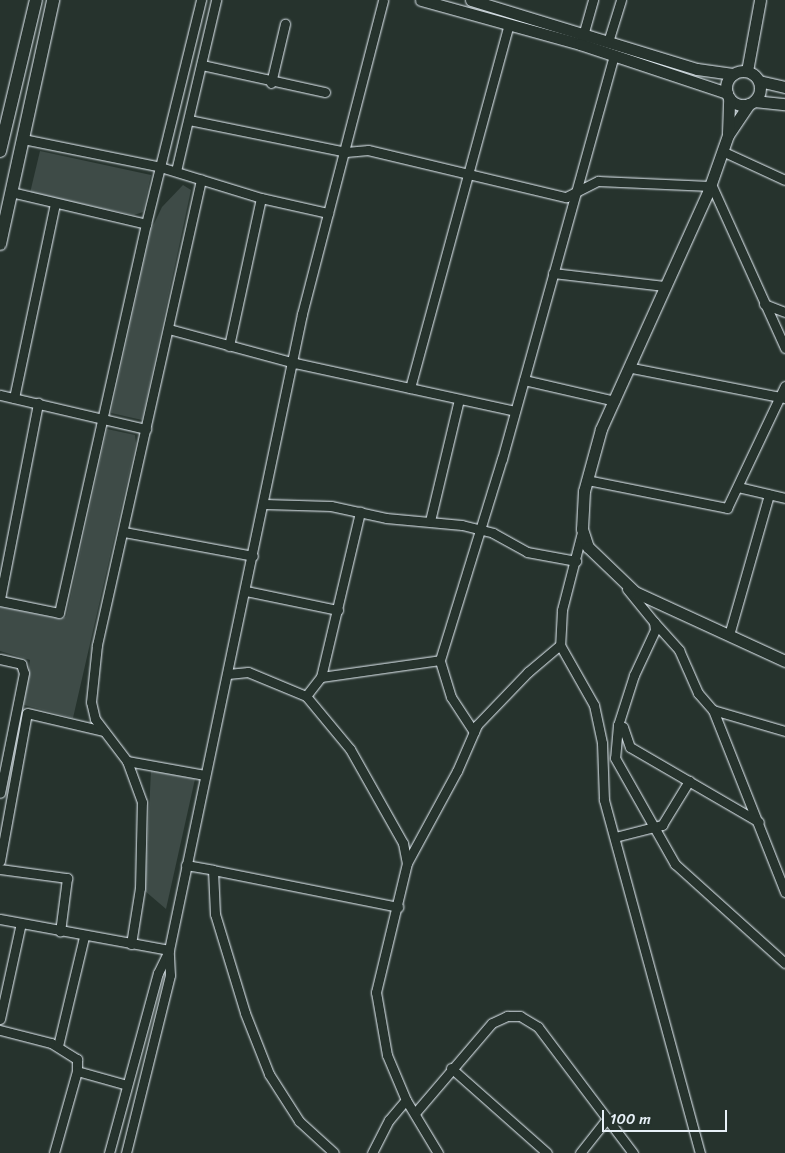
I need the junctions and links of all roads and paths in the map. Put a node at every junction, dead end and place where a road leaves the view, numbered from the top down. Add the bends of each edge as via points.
1 (36, 0) edge
2 (53, 0) edge
3 (201, 0) edge
4 (216, 0) edge
5 (382, 0) edge
6 (421, 0) edge
7 (471, 0) edge
8 (593, 0) edge
9 (621, 0) edge
10 (760, 0) edge
11 (285, 24) dead end
12 (509, 24) junction
13 (582, 39) junction
14 (608, 42) junction
15 (614, 55) junction
16 (202, 65) junction
17 (747, 71) junction
18 (733, 74) junction
19 (759, 81) junction
20 (271, 83) junction
21 (785, 87) edge
22 (324, 92) dead end
23 (728, 96) junction
24 (751, 103) junction
25 (785, 104) edge
26 (188, 120) junction
27 (728, 135) junction
28 (23, 139) junction
29 (0, 150) edge
30 (722, 151) junction
31 (346, 152) junction
32 (161, 168) junction
33 (176, 171) junction
34 (470, 174) junction
35 (201, 179) junction
36 (785, 180) edge
37 (710, 185) junction
38 (11, 192) junction
39 (580, 192) junction
40 (261, 198) junction
41 (55, 203) junction
42 (328, 213) junction
43 (146, 224) junction
44 (0, 244) edge
45 (553, 273) junction
46 (664, 286) junction
47 (764, 304) junction
48 (785, 312) edge
49 (170, 329) junction
50 (230, 346) junction
51 (785, 348) edge
52 (295, 363) junction
53 (632, 368) junction
54 (524, 380) junction
55 (785, 386) edge
56 (410, 388) junction
57 (0, 395) edge
58 (783, 397) edge
59 (14, 398) junction
60 (459, 399) junction
61 (615, 401) junction
62 (38, 403) junction
63 (515, 411) junction
64 (103, 417) junction
65 (146, 428) junction
66 (587, 480) junction
67 (738, 487) junction
68 (770, 495) junction
69 (785, 498) edge
70 (265, 504) junction
71 (360, 512) junction
72 (430, 521) junction
73 (480, 530) junction
74 (124, 532) junction
75 (582, 532) junction
76 (254, 556) junction
77 (576, 561) junction
78 (622, 583) junction
79 (246, 590) junction
80 (0, 600) edge
81 (338, 610) junction
82 (654, 622) junction
83 (729, 635) junction
84 (560, 645) junction
85 (0, 659) edge
86 (440, 660) junction
87 (785, 661) edge
88 (228, 674) junction
89 (321, 677) junction
90 (306, 696) junction
91 (713, 710) junction
92 (618, 725) junction
93 (104, 731) junction
94 (785, 731) edge
95 (474, 732) junction
96 (127, 761) junction
97 (205, 775) junction
98 (689, 781) junction
99 (0, 793) edge
100 (759, 822) junction
101 (653, 830) junction
102 (615, 836) junction
103 (0, 861) edge
104 (407, 863) junction
105 (186, 865) junction
106 (0, 869) edge
107 (213, 870) junction
108 (785, 892) edge
109 (398, 908) junction
110 (0, 919) edge
111 (20, 923) junction
112 (60, 932) junction
113 (84, 937) junction
114 (131, 944) junction
115 (169, 950) junction
116 (785, 964) edge
117 (0, 1019) edge
118 (0, 1030) edge
119 (58, 1046) junction
120 (452, 1068) junction
121 (77, 1071) junction
122 (127, 1085) junction
123 (406, 1100) junction
124 (415, 1113) junction
125 (606, 1120) junction
126 (54, 1153) edge
127 (110, 1153) edge
128 (126, 1153) edge
129 (334, 1153) edge
130 (372, 1153) edge
131 (438, 1153) edge
132 (547, 1153) edge
133 (580, 1153) edge
134 (633, 1153) edge
135 (700, 1153) edge

1 - 29 main road
2 - 28 main road
3 - 32 street
4 - 16 street
5 - 31 street
6 - 12 street
7 - 13 street
8 - 13 street
9 - 14 street
10 - 17 street
11 - 20 street
12 - 13 street
12 - 34 street
13 - 14 street
13 - 15 street
14 - 18 street via 697,69
15 - 23 street
15 - 39 street
16 - 20 street
16 - 26 street
17 - 18 street
17 - 19 street
18 - 23 street via 726,82
19 - 21 street
19 - 24 street via 760,92
20 - 22 street
23 - 24 street via 738,104
23 - 27 street
24 - 25 street
24 - 27 street
26 - 31 street
26 - 33 street
27 - 30 street
28 - 32 street
28 - 38 main road
30 - 36 street
30 - 37 street
31 - 34 street via 368,150
31 - 42 street
32 - 33 street
32 - 43 street
33 - 35 street
34 - 39 street via 566,197
34 - 56 street
35 - 40 street
35 - 49 street
37 - 39 street via 598,181
37 - 46 street
37 - 47 street
38 - 41 street
38 - 44 main road
39 - 45 street
40 - 42 street
40 - 50 street
41 - 43 street
41 - 59 street
42 - 52 street via 302,314
43 - 64 street
45 - 46 street
45 - 54 street
46 - 53 street
47 - 48 street
47 - 51 street
49 - 50 street
49 - 65 street
50 - 52 street
52 - 56 street
52 - 70 street
53 - 58 street
53 - 61 street
54 - 61 street
54 - 63 street
55 - 58 street
56 - 60 street
57 - 59 street
58 - 67 street
59 - 62 street
60 - 63 street
60 - 72 street
61 - 66 street via 601,429
62 - 64 street
62 - 80 street
63 - 73 street
64 - 65 street
64 - 80 street via 59,613
65 - 74 street
66 - 67 street via 728,508
66 - 75 street
67 - 68 street
68 - 69 street
68 - 83 street
70 - 71 street via 331,506
70 - 76 street
71 - 72 street
71 - 81 street
72 - 73 street
73 - 77 street via 527,552
73 - 86 street
74 - 76 street
74 - 93 street via 97,645 91,702
75 - 77 street
75 - 78 street via 588,547
76 - 79 street
77 - 84 street via 562,610
78 - 82 street
78 - 83 street
79 - 81 street
79 - 88 street
81 - 89 street
82 - 91 street via 679,650 698,693
82 - 92 street via 655,630 634,675
83 - 87 street
84 - 95 street via 493,705
84 - 102 street via 594,705 602,742 604,800
85 - 99 street via 21,664 24,672
86 - 89 street
86 - 95 street via 451,697
88 - 90 street via 248,672
88 - 97 street
89 - 90 street
90 - 104 street via 350,749 376,791 403,843
91 - 94 street
91 - 100 street
92 - 98 street via 623,727 630,747
92 - 101 street via 615,758
93 - 96 street
93 - 103 street via 27,713
95 - 104 street via 458,771
96 - 97 street
96 - 114 street via 142,802 140,888
97 - 105 street
98 - 100 street
98 - 101 street via 669,818
100 - 108 street
101 - 102 street
101 - 116 street via 675,864
102 - 135 street
104 - 109 street
105 - 107 street
105 - 115 street
106 - 112 street via 68,878
107 - 109 street
107 - 129 street via 215,914 245,1013 269,1074 299,1122
109 - 123 street via 376,992 387,1054
110 - 111 street
111 - 112 street
111 - 117 street
112 - 113 street
113 - 114 street
113 - 119 street
114 - 115 street
115 - 122 street via 158,972
115 - 128 street via 170,976
118 - 119 street
119 - 121 street via 76,1059
120 - 124 street
120 - 125 street via 492,1024 507,1016 520,1016 538,1028
120 - 132 street
121 - 122 street
121 - 126 street
122 - 127 street
123 - 124 street
123 - 130 street via 382,1131
124 - 131 street
125 - 133 street
125 - 134 street

